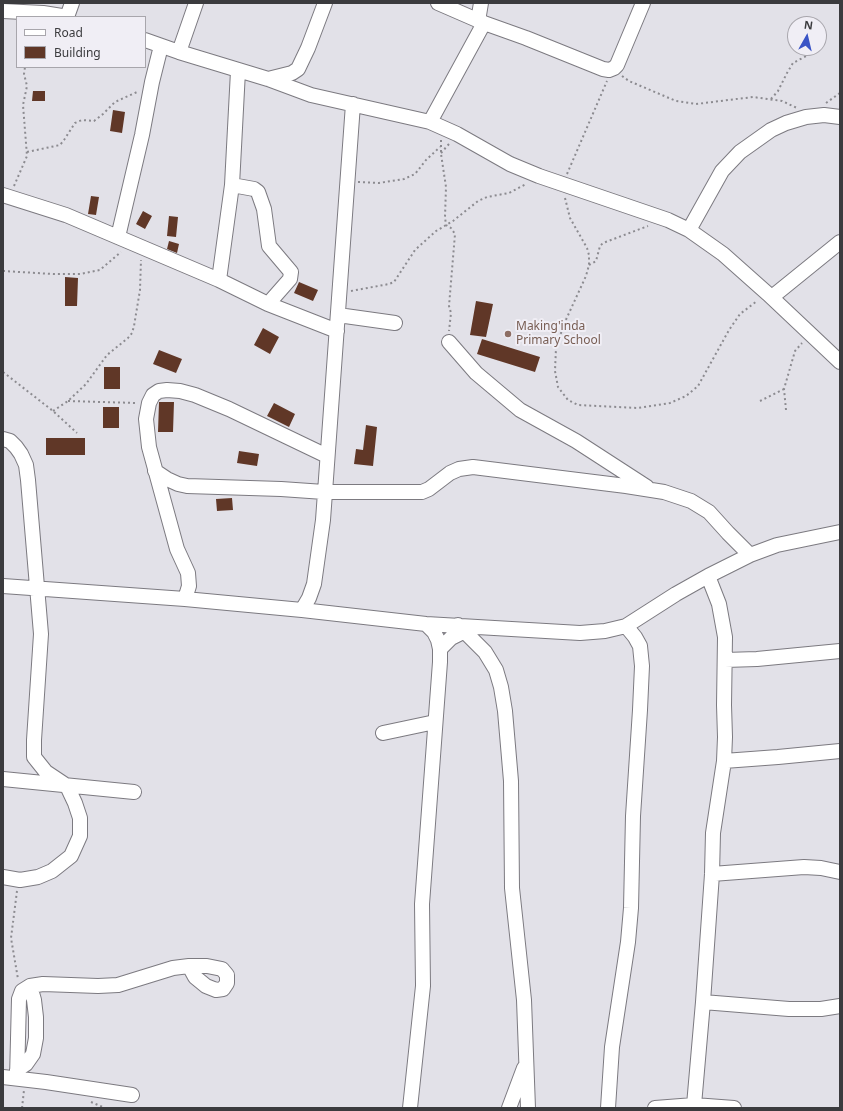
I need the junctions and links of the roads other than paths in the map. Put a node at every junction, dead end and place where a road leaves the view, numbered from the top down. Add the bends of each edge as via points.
1 (72, 3) edge
2 (196, 3) edge
3 (325, 3) edge
4 (438, 3) edge
5 (481, 3) edge
6 (643, 3) edge
7 (3, 11) edge
8 (62, 16) edge
9 (68, 16) edge
10 (475, 16) edge
11 (146, 40) edge
12 (161, 46) junction
13 (179, 52) junction
14 (238, 70) junction
15 (268, 79) junction
16 (353, 104) junction
17 (840, 117) edge
18 (430, 122) junction
19 (232, 185) junction
20 (5, 195) edge
21 (689, 230) junction
22 (130, 242) junction
23 (840, 242) edge
24 (219, 280) junction
25 (770, 296) junction
26 (268, 304) junction
27 (338, 315) junction
28 (395, 323) dead end
29 (337, 331) junction
30 (449, 342) road end
31 (840, 362) edge
32 (3, 439) edge
33 (327, 456) junction
34 (155, 471) junction
35 (653, 490) junction
36 (324, 492) junction
37 (840, 532) edge
38 (750, 555) junction
39 (708, 576) junction
40 (3, 586) edge
41 (37, 588) junction
42 (185, 599) junction
43 (302, 610) junction
44 (426, 624) junction
45 (626, 626) junction
46 (462, 628) junction
47 (440, 649) junction
48 (840, 650) edge
49 (725, 660) junction
50 (435, 722) junction
51 (383, 733) dead end
52 (840, 751) edge
53 (724, 761) junction
54 (3, 778) edge
55 (67, 786) junction
56 (134, 792) dead end
57 (840, 872) edge
58 (712, 874) junction
59 (3, 877) edge
60 (189, 966) dead end
61 (703, 1002) junction
62 (840, 1006) edge
63 (526, 1062) junction
64 (20, 1076) junction
65 (3, 1077) edge
66 (132, 1095) dead end
67 (694, 1105) junction
68 (410, 1108) edge
69 (509, 1108) edge
70 (528, 1108) edge
71 (608, 1108) edge
72 (655, 1108) edge
73 (734, 1108) edge

1 - 9 street
2 - 13 street
3 - 15 street via 298,69
4 - 10 street
5 - 10 street
6 - 10 street via 617,65 611,69 603,69
7 - 8 street
10 - 18 street
11 - 12 street
12 - 13 street
12 - 22 street via 142,135
13 - 14 street
14 - 15 street
14 - 19 street
15 - 16 street via 311,95
16 - 18 street
16 - 27 street
17 - 21 street via 824,115 786,123 771,130 740,152 722,171
18 - 21 street via 510,164 564,186 668,220
19 - 24 street
19 - 26 street via 258,192 264,209 268,246 291,272 290,279
20 - 22 street via 66,215
21 - 25 street via 723,254
22 - 24 street
23 - 25 street
24 - 26 street
25 - 31 street
26 - 29 street
27 - 28 street
27 - 29 street
29 - 33 street
30 - 35 street via 476,373 520,410 576,441
32 - 41 street via 16,447 26,465
33 - 34 street via 229,409 195,395 167,390 153,395 146,419
33 - 36 street
34 - 36 street via 167,479 187,486
34 - 42 street via 177,549 188,573 190,586
35 - 36 street via 473,467 459,468 429,490 422,492
35 - 38 street via 692,501 709,512
36 - 43 street via 314,584
37 - 38 street via 777,545
38 - 39 street
39 - 45 street
39 - 49 street via 719,604 725,637
40 - 41 street
41 - 42 street
41 - 55 street via 41,634 34,758 46,772
42 - 43 street
43 - 44 street
44 - 46 street
44 - 47 street via 434,632
45 - 46 street via 580,633
45 - 71 street via 640,646 642,666 633,816 631,908 612,1047
46 - 47 street
46 - 63 street via 496,670 504,705 511,781 512,888 524,1000
47 - 50 street
48 - 49 street
49 - 53 street
50 - 51 street
50 - 68 street via 422,904 423,986
52 - 53 street
53 - 58 street via 713,833
54 - 55 street
55 - 56 street
55 - 59 street via 80,818 80,836 71,856 52,871 38,877 20,880
57 - 58 street via 804,867
58 - 61 street
60 - 64 street via 173,968 118,986 43,984 26,989 34,1000 36,1038 33,1054
61 - 62 street via 790,1009
61 - 67 street
63 - 69 street
63 - 70 street
64 - 65 street
64 - 66 street
67 - 72 street
67 - 73 street

